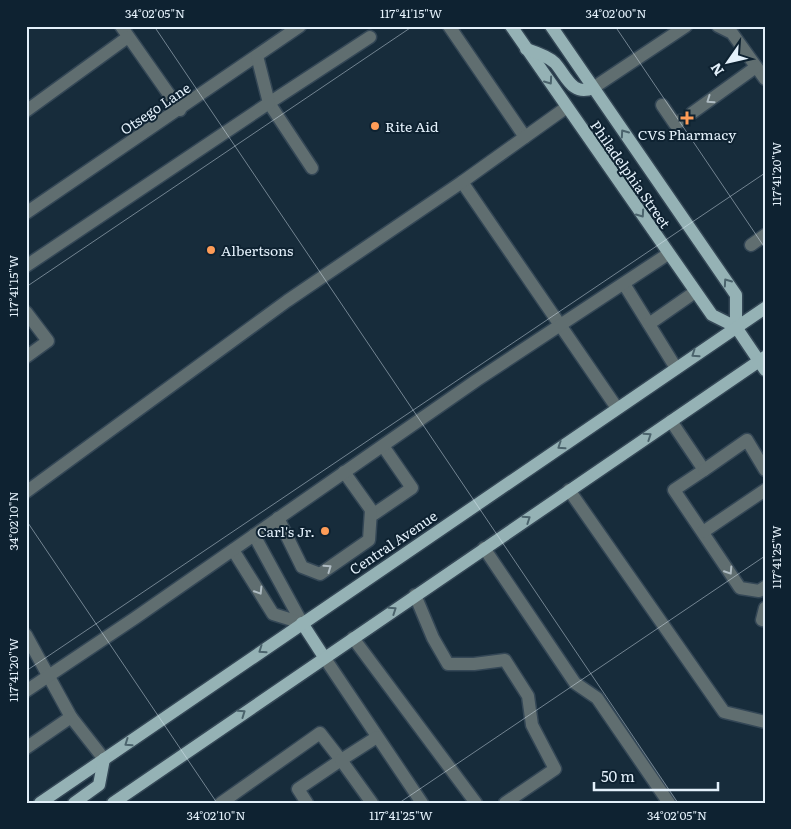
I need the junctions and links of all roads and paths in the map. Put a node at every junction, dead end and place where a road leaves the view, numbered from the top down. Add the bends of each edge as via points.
1 (121, 26) edge
2 (300, 26) edge
3 (449, 26) edge
4 (511, 26) edge
5 (551, 26) edge
6 (686, 26) edge
7 (718, 26) edge
8 (128, 37) junction
9 (370, 37) dead end
10 (526, 48) junction
11 (257, 56) junction
12 (756, 67) junction
13 (765, 79) edge
14 (593, 88) junction
15 (269, 104) junction
16 (662, 105) dead end
17 (567, 107) junction
18 (180, 110) junction
19 (26, 111) edge
20 (692, 113) dead end
21 (680, 121) dead end
22 (525, 137) junction
23 (312, 168) dead end
24 (462, 182) junction
25 (26, 213) edge
26 (765, 235) edge
27 (750, 245) dead end
28 (668, 254) junction
29 (26, 266) edge
30 (624, 284) junction
31 (695, 292) junction
32 (765, 308) edge
33 (26, 312) edge
34 (649, 324) junction
35 (560, 326) junction
36 (736, 327) junction
37 (26, 357) edge
38 (763, 363) edge
39 (676, 368) junction
40 (617, 408) junction
41 (670, 421) junction
42 (383, 446) junction
43 (704, 470) junction
44 (765, 470) edge
45 (344, 472) junction
46 (569, 490) junction
47 (765, 490) edge
48 (26, 492) edge
49 (371, 510) junction
50 (278, 518) junction
51 (703, 532) junction
52 (254, 535) junction
53 (484, 548) junction
54 (233, 550) junction
55 (765, 587) edge
56 (415, 596) junction
57 (302, 623) junction
58 (26, 635) edge
59 (353, 638) junction
60 (324, 657) junction
61 (49, 675) junction
62 (26, 691) edge
63 (71, 717) junction
64 (765, 722) edge
65 (377, 737) junction
66 (26, 748) edge
67 (104, 759) junction
68 (341, 760) junction
69 (40, 803) edge
70 (74, 803) edge
71 (113, 803) edge
72 (221, 803) edge
73 (308, 803) edge
74 (372, 803) edge
75 (422, 803) edge
76 (476, 803) edge
77 (505, 803) edge
78 (668, 803) edge

1 - 8 street
2 - 11 street, Otsego Lane
3 - 22 street
4 - 10 main road, Philadelphia Street
5 - 14 main road, Philadelphia Street
6 - 14 street
7 - 12 street via 732,33
8 - 18 street
8 - 19 street
9 - 15 street
10 - 14 main road via 554,61 578,90
10 -> 17 main road, Philadelphia Street
11 - 15 street
11 - 18 street, Otsego Lane
12 - 13 street
12 -> 20 street
36 -> 14 main road, Philadelphia Street via 736,295
15 - 23 street
15 - 29 street
16 - 21 street via 675,124
17 - 22 street
17 -> 28 main road, Philadelphia Street
18 - 25 street, Otsego Lane
22 - 24 street
24 - 35 street
24 - 48 street via 287,302
26 - 27 street
28 - 30 street
28 - 31 main road, Philadelphia Street
30 - 34 street
30 - 35 street
31 - 34 street
31 - 36 main road, Philadelphia Street via 712,316
32 - 36 main road, Central Avenue
33 - 37 street via 48,341
34 - 39 street
35 - 40 street
35 - 42 street
36 - 38 main road
36 -> 39 main road, Central Avenue
38 - 41 main road
39 - 40 main road, Central Avenue
40 -> 57 main road, Central Avenue
41 - 43 street
46 -> 41 main road
42 - 45 street
42 - 49 street via 412,488 374,514
43 - 44 street via 747,440
43 - 51 street via 674,490
45 - 49 street
45 - 50 street
53 -> 46 main road
46 - 64 street via 724,712
47 - 51 street
50 -> 49 street via 302,567 320,574 369,540
50 - 52 street
51 -> 55 street via 740,588 759,591
52 - 54 street
52 - 57 street
53 - 56 main road
53 - 78 street via 575,683 597,698
54 -> 57 street via 273,614
54 - 61 street
59 -> 56 main road
56 - 77 street via 448,664 505,660 528,696 532,725 555,769
57 - 60 main road
57 -> 67 main road, Central Avenue
58 - 61 street
59 - 60 main road
59 - 76 street
60 - 65 street
71 -> 60 main road
61 - 62 street
61 - 63 street
63 - 66 street
63 - 67 street
65 - 68 street
65 - 75 street
67 - 69 main road, Central Avenue
67 - 70 main road via 99,785
68 - 72 street via 320,733
68 - 73 street via 298,789
68 - 74 street

